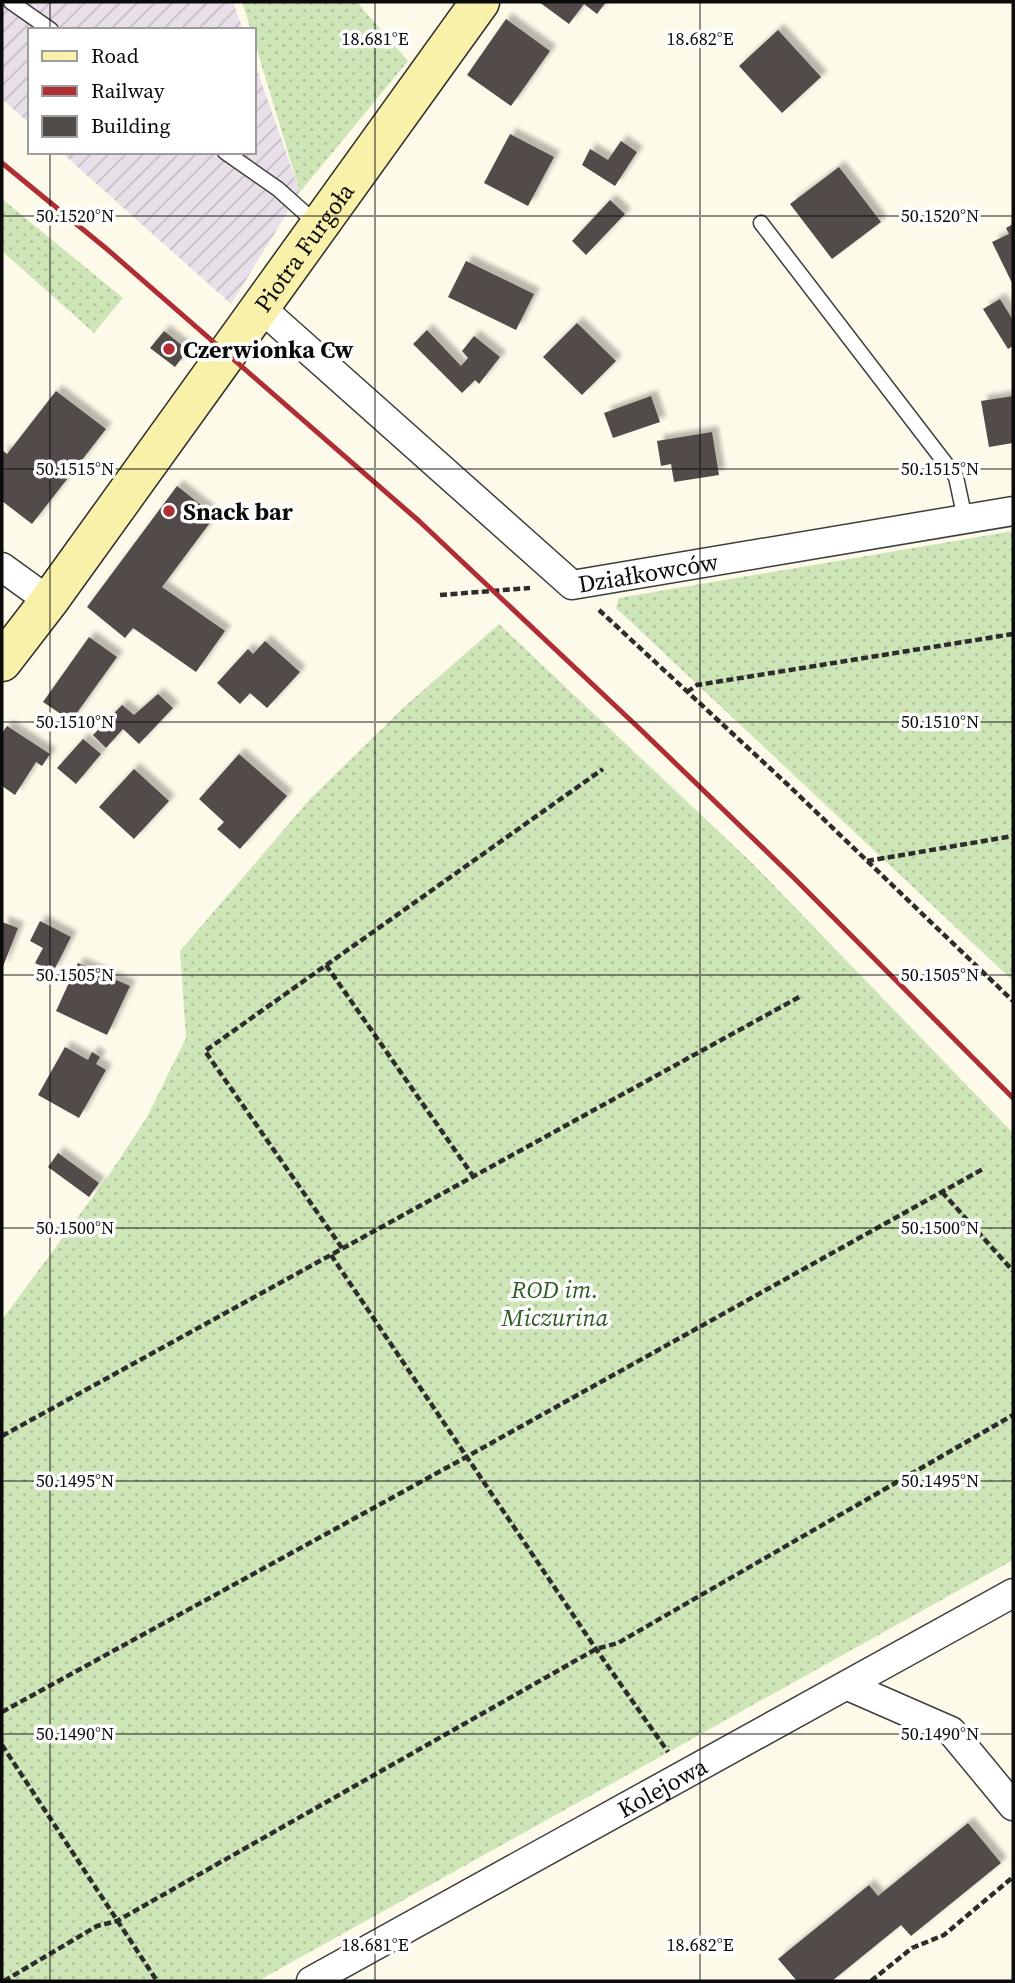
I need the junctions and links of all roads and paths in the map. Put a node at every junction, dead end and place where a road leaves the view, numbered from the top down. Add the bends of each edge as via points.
1 (11, 2) edge
2 (480, 2) edge
3 (48, 28) edge
4 (228, 154) edge
5 (761, 223) dead end
6 (318, 225) junction
7 (260, 307) junction
8 (1013, 511) edge
9 (965, 519) junction
10 (2, 567) edge
11 (572, 585) junction
12 (440, 595) dead end
13 (49, 601) junction
14 (1013, 634) edge
15 (2, 662) edge
16 (687, 691) junction
17 (603, 769) dead end
18 (1013, 836) edge
19 (867, 861) junction
20 (326, 965) junction
21 (801, 996) dead end
22 (1013, 1001) edge
23 (983, 1169) dead end
24 (473, 1177) junction
25 (942, 1192) junction
26 (342, 1248) junction
27 (331, 1254) junction
28 (1013, 1271) edge
29 (1013, 1415) edge
30 (2, 1436) edge
31 (468, 1456) junction
32 (1013, 1593) edge
33 (596, 1649) junction
34 (848, 1686) junction
35 (2, 1712) edge
36 (2, 1745) edge
37 (683, 1776) junction
38 (1013, 1806) edge
39 (1013, 1877) edge
40 (117, 1921) junction
41 (4, 1981) edge
42 (157, 1981) edge
43 (311, 1981) edge
44 (871, 1981) edge

1 - 3 lane
2 - 6 street, Piotra Furgoła
4 - 6 lane via 278,189
5 - 9 lane via 956,477
6 - 7 street, Piotra Furgoła
7 - 11 street, Działkowców
7 - 13 street, Piotra Furgoła
8 - 9 street, Działkowców
9 - 11 street, Działkowców
10 - 13 street
11 - 12 path
11 - 16 path
13 - 15 street, Piotra Furgoła
14 - 16 path via 697,685
16 - 19 path
17 - 20 path
18 - 19 path
19 - 22 path
20 - 24 path
20 - 26 path via 205,1051
21 - 24 path
23 - 25 path
24 - 26 path
25 - 28 path
25 - 31 path
26 - 27 path
27 - 30 path
27 - 31 path
29 - 33 path via 618,1643
31 - 33 path
31 - 35 path
32 - 34 street, Kolejowa
33 - 37 path
33 - 40 path
34 - 37 street, Kolejowa
34 - 38 street via 951,1731
36 - 40 path
37 - 43 street, Kolejowa
39 - 44 path via 944,1935 912,1948
40 - 41 path via 97,1926
40 - 42 path

